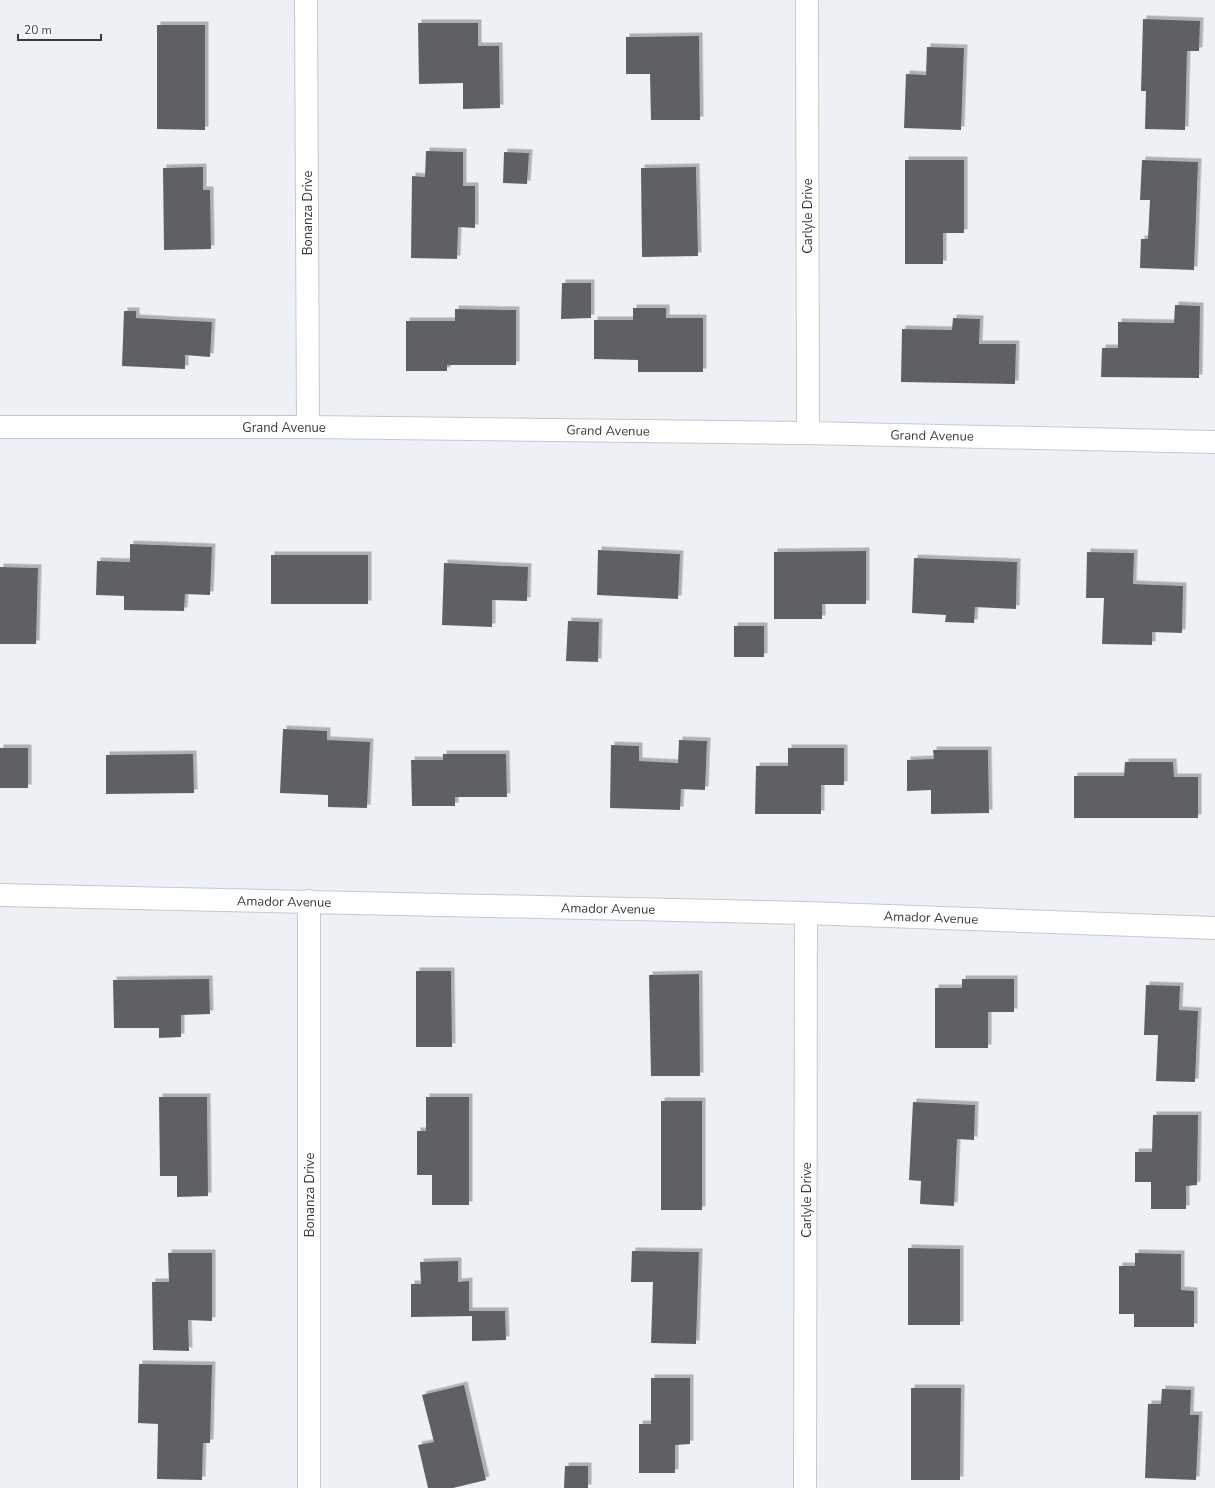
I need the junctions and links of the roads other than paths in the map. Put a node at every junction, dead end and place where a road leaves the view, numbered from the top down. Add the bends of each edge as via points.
1 (306, 0) edge
2 (807, 0) edge
3 (0, 427) edge
4 (308, 427) junction
5 (808, 432) junction
6 (1215, 442) edge
7 (0, 895) edge
8 (309, 901) junction
9 (806, 913) junction
10 (1215, 928) edge
11 (309, 1488) edge
12 (805, 1488) edge

1 - 4 street, Bonanza Drive
2 - 5 street, Carlyle Drive
3 - 4 street, Grand Avenue
4 - 5 street, Grand Avenue
5 - 6 street, Grand Avenue
7 - 8 street, Amador Avenue
8 - 9 street, Amador Avenue
8 - 11 street, Bonanza Drive
9 - 10 street, Amador Avenue
9 - 12 street, Carlyle Drive

